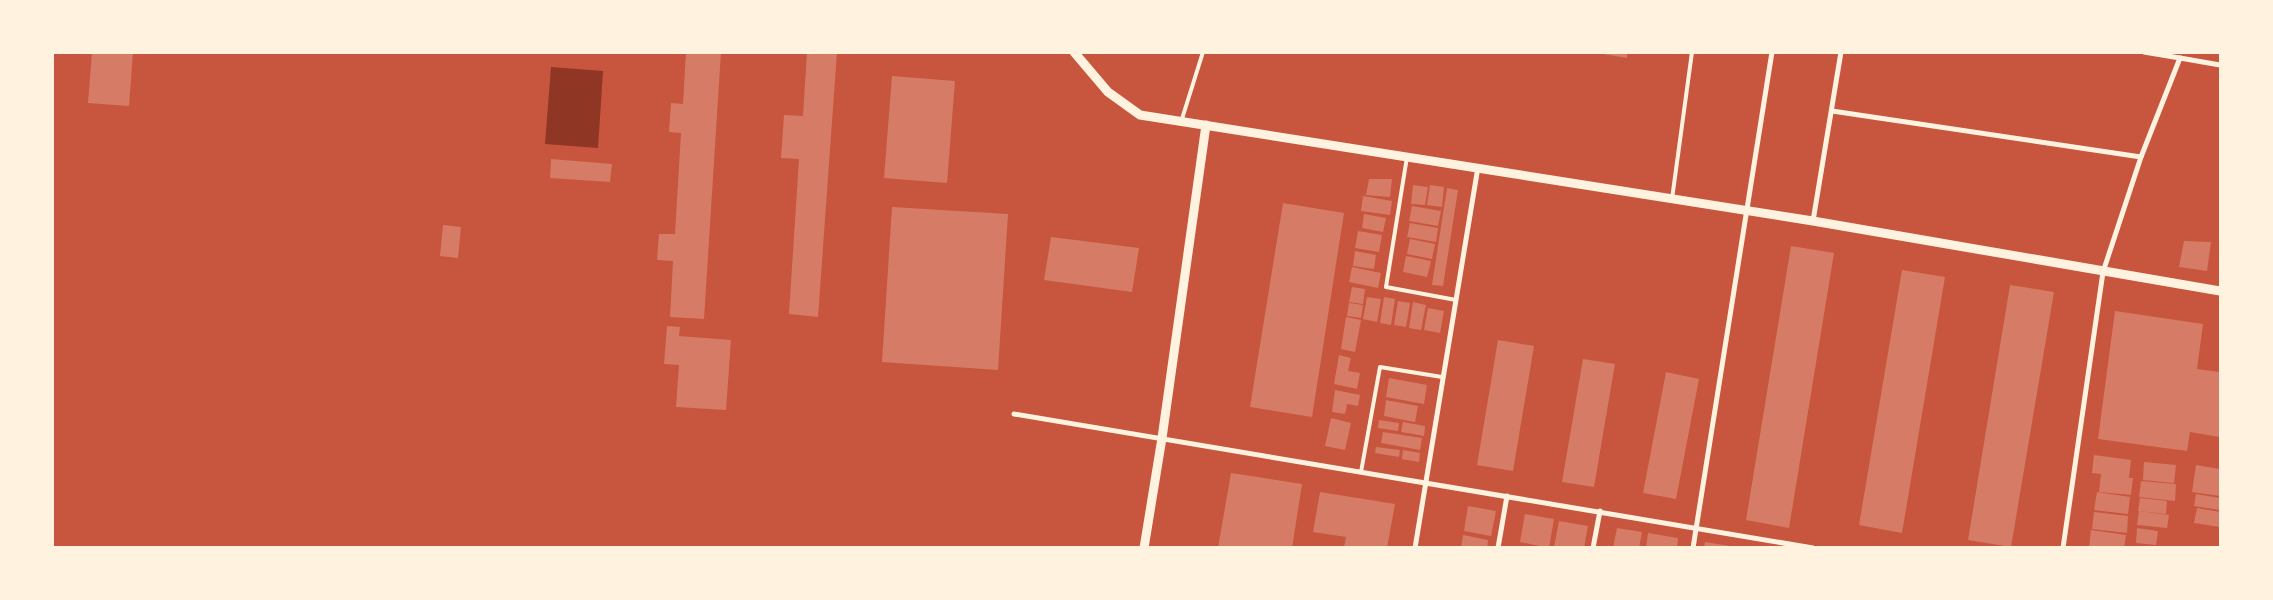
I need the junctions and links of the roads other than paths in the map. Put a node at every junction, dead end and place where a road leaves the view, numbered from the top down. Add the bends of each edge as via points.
1 (1074, 52) edge
2 (1203, 52) edge
3 (1692, 52) edge
4 (1772, 52) edge
5 (1841, 52) edge
6 (2144, 52) edge
7 (2180, 58) junction
8 (2220, 64) edge
9 (1832, 111) junction
10 (1181, 122) junction
11 (1206, 126) junction
12 (1407, 157) junction
13 (2141, 157) junction
14 (1478, 167) junction
15 (1672, 199) junction
16 (1746, 212) junction
17 (1814, 221) junction
18 (2103, 272) junction
19 (2220, 291) edge
20 (1456, 300) junction
21 (1442, 377) junction
22 (1014, 414) dead end
23 (1162, 438) junction
24 (1361, 472) junction
25 (1426, 482) junction
26 (1507, 496) junction
27 (1600, 511) junction
28 (1696, 528) junction
29 (1789, 546) edge
30 (1144, 548) edge
31 (1415, 548) edge
32 (1498, 548) edge
33 (1593, 548) edge
34 (1693, 548) edge
35 (1813, 548) edge
36 (2063, 548) edge

1 - 10 street via 1108,92 1140,115
2 - 10 lane
3 - 15 lane
4 - 16 street
5 - 9 street
6 - 7 street
7 - 8 street
7 - 13 street
9 - 13 street
9 - 17 street
10 - 11 street
11 - 12 street
11 - 23 street
12 - 14 street
12 - 20 lane via 1386,287
13 - 18 street
14 - 15 street
14 - 20 street
15 - 16 street
16 - 17 street
16 - 28 street
17 - 18 street
18 - 19 street
18 - 36 street
20 - 21 street
21 - 24 lane via 1380,367
21 - 25 street
22 - 23 street
23 - 24 street
23 - 30 street
24 - 25 street
25 - 26 street
25 - 31 street
26 - 27 street
26 - 32 street
27 - 28 street
27 - 33 street
28 - 29 street
28 - 34 street
29 - 35 street

